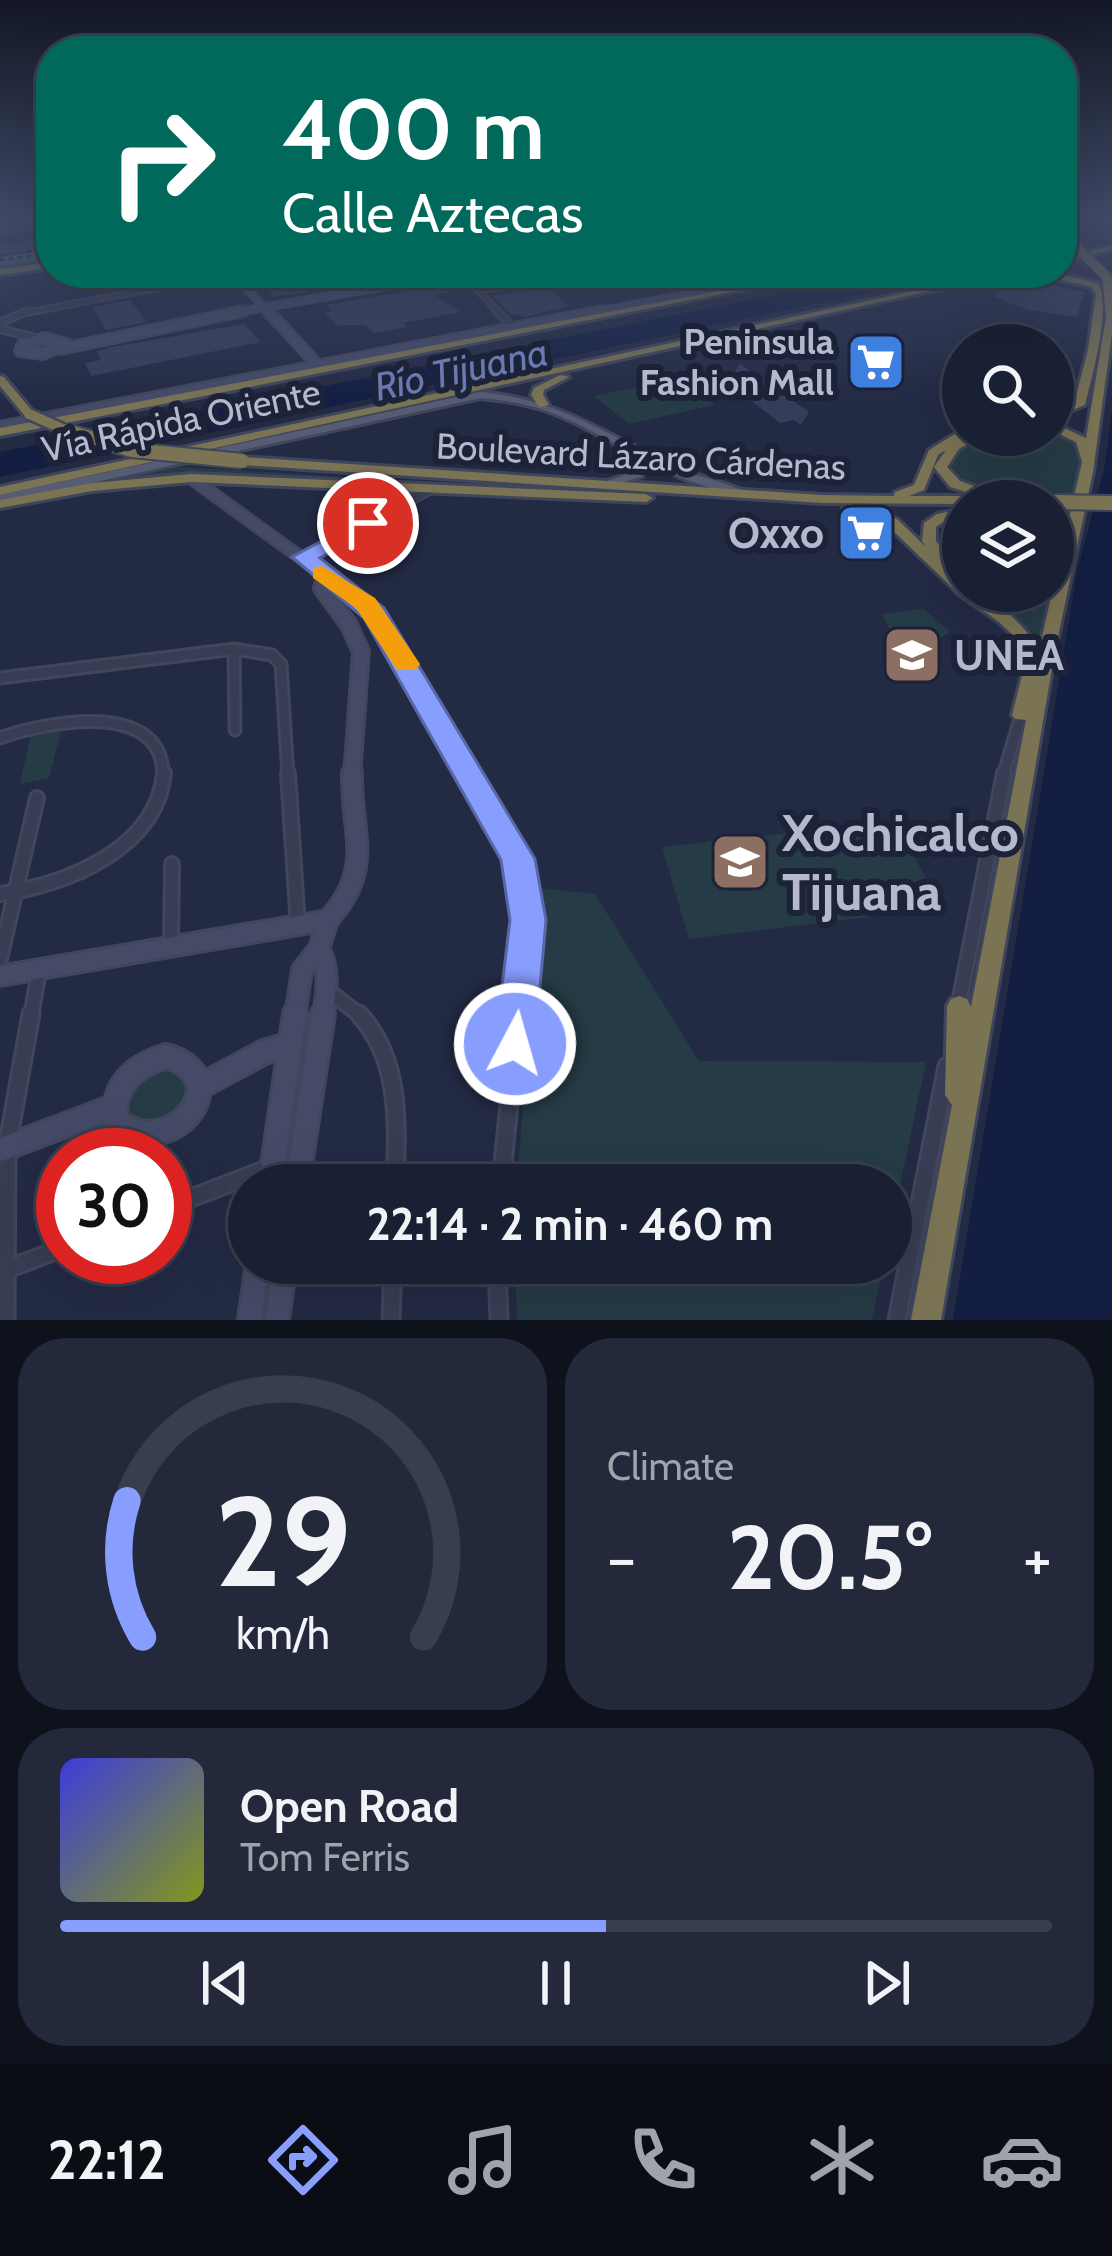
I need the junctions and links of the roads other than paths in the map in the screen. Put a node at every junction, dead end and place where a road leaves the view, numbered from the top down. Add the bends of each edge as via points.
1 (1107, 280) edge
2 (1077, 282) edge
3 (169, 288) edge
4 (246, 288) edge
5 (352, 288) edge
6 (367, 288) edge
7 (496, 288) edge
8 (672, 288) edge
9 (720, 288) edge
10 (748, 288) edge
11 (940, 288) edge
12 (974, 288) edge
13 (478, 290) joint
14 (683, 295) junction
15 (260, 305) junction
16 (1110, 313) edge
17 (564, 324) junction
18 (0, 326) edge
19 (514, 328) junction
20 (466, 338) junction
21 (40, 339) junction
22 (58, 343) junction
23 (698, 347) junction
24 (1092, 355) junction
25 (607, 360) junction
26 (314, 361) junction
27 (338, 363) junction
28 (294, 372) junction
29 (0, 379) edge
30 (0, 392) edge
31 (543, 404) junction
32 (1074, 407) edge
33 (25, 415) junction
34 (1, 428) edge
35 (1094, 432) junction
36 (1074, 437) edge
37 (609, 442) junction
38 (942, 448) edge
39 (945, 456) edge
40 (1088, 472) junction
41 (191, 478) junction
42 (954, 480) edge
43 (606, 485) junction
44 (433, 488) junction
45 (759, 495) junction
46 (0, 499) edge
47 (713, 500) junction
48 (942, 501) edge
49 (817, 502) junction
50 (1074, 506) edge
51 (1112, 507) edge
52 (942, 509) edge
53 (942, 519) edge
54 (1074, 521) edge
55 (942, 553) edge
56 (304, 557) junction
57 (942, 571) edge
58 (326, 576) junction
59 (992, 612) edge
60 (1053, 612) edge
61 (235, 649) junction
62 (1047, 651) junction
63 (0, 678) edge
64 (1021, 715) junction
65 (235, 730) dead end
66 (0, 738) edge
67 (37, 797) dead end
68 (172, 864) dead end
69 (7, 894) edge
70 (328, 920) junction
71 (298, 926) junction
72 (171, 944) junction
73 (319, 950) junction
74 (0, 959) edge
75 (39, 971) junction
76 (0, 976) edge
77 (326, 990) junction
78 (959, 1006) junction
79 (289, 1045) junction
80 (8, 1085) edge
81 (201, 1086) junction
82 (113, 1107) junction
83 (3, 1149) edge
84 (273, 1164) edge
85 (300, 1164) edge
86 (395, 1164) edge
87 (503, 1164) edge
88 (953, 1173) junction
89 (228, 1189) edge
90 (192, 1200) edge
91 (36, 1258) edge
92 (3, 1271) edge
93 (255, 1284) edge
94 (282, 1284) edge
95 (392, 1284) edge
96 (498, 1284) edge
97 (6, 1320) edge
98 (250, 1320) edge
99 (277, 1320) edge
100 (391, 1320) edge
101 (499, 1320) edge
102 (898, 1320) edge
103 (926, 1320) edge

1 - 16 highway, bridge
2 - 24 highway via 1100,294
3 - 18 street via 32,309
4 - 15 street
5 - 15 street
6 - 15 street
7 - 13 street
8 - 14 street
9 - 14 street
10 - 17 highway
11 - 25 highway, Vía Rápida Oriente
12 - 23 highway
13 - 19 street
14 - 19 street
15 - 22 street
15 - 26 street
16 - 24 highway
16 - 35 highway
17 - 20 highway
17 - 34 highway
18 - 21 street
19 - 20 street
20 - 27 street
21 - 22 street
21 - 22 street via 19,349 36,354
23 - 25 highway
23 - 31 highway via 549,382 536,392
24 - 32 highway
24 - 35 highway
25 - 46 highway, Vía Rápida Oriente
26 - 27 street
26 - 28 street
27 - 28 street
28 - 34 street
29 - 33 highway
30 - 33 highway
31 - 37 main road
31 - 46 main road via 500,395 456,398
33 - 43 highway, Boulevard Lázaro Cárdenas, bridge via 116,447
33 - 47 highway, Boulevard Lázaro Cárdenas, bridge via 48,433 107,451
35 - 40 highway
36 - 40 highway
37 - 43 main road via 640,468
37 - 45 main road via 690,480
37 - 46 main road via 521,403 470,400
38 - 49 highway via 912,492
39 - 42 highway via 944,475
40 - 54 highway
41 - 44 highway
41 - 46 highway
41 - 56 street
43 - 45 highway, Boulevard Lázaro Cárdenas
44 - 47 highway
44 - 56 street
45 - 49 highway, Boulevard Lázaro Cárdenas
47 - 49 highway, Boulevard Lázaro Cárdenas
48 - 49 highway, Boulevard Lázaro Cárdenas
49 - 52 highway, Boulevard Lázaro Cárdenas
49 - 57 highway via 884,517
50 - 51 highway, bridge
53 - 55 highway via 928,536
56 - 58 street
58 - 70 street via 322,589 361,652 352,780 360,866
58 - 87 street via 366,603 389,635 520,867 528,920
59 - 64 highway via 1032,654
60 - 62 highway
61 - 63 street
61 - 65 street
61 - 71 street via 266,652 280,664
62 - 64 highway
62 - 88 highway
64 - 78 street via 995,805
66 - 69 street via 95,720 152,742 164,765 162,793 145,824 112,853 70,878
67 - 69 street
68 - 72 street
69 - 74 street
70 - 71 street
70 - 73 street
71 - 72 street
72 - 75 street
73 - 77 street
73 - 79 street via 302,970
75 - 76 street
75 - 80 street
77 - 85 street
77 - 86 street via 378,1034 392,1065
78 - 88 highway
78 - 102 street
79 - 81 street
79 - 84 street
80 - 83 street
81 - 82 street via 187,1116 159,1134 130,1134
81 - 82 street via 189,1060 148,1060 126,1077
82 - 83 street
83 - 92 street
88 - 103 highway
89 - 90 street
91 - 92 street
92 - 97 street
93 - 98 street
94 - 99 street
95 - 100 street
96 - 101 street

